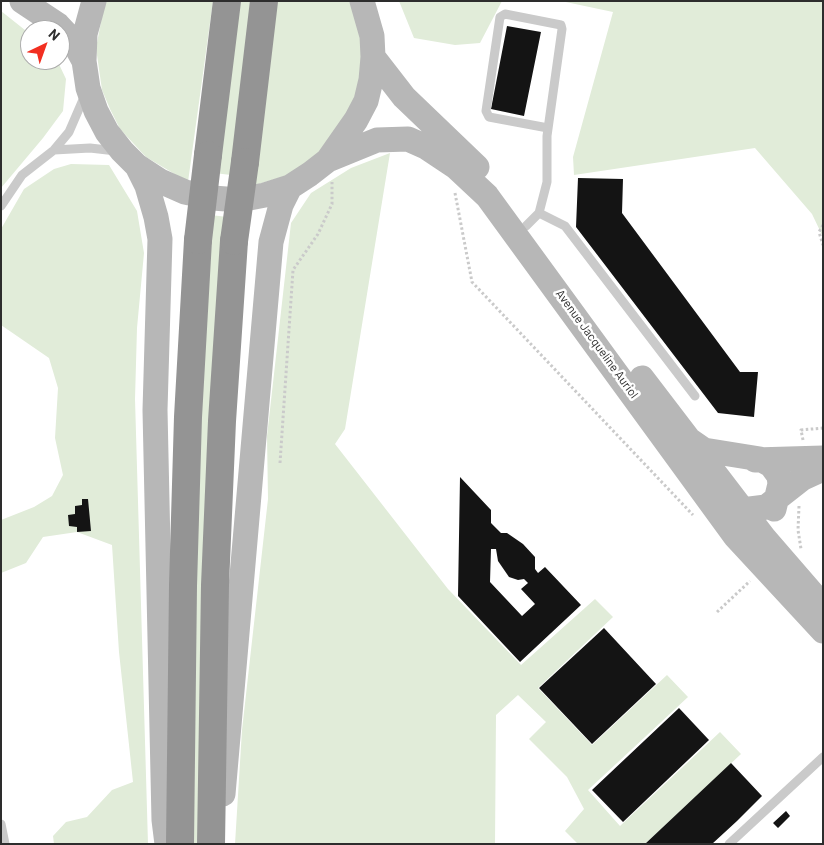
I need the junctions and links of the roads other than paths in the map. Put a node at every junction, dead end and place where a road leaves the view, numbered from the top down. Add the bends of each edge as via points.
1 (22, 1) edge
2 (94, 1) edge
3 (227, 1) edge
4 (264, 1) edge
5 (362, 1) edge
6 (372, 1) edge
7 (373, 56) junction
8 (84, 61) junction
9 (88, 88) junction
10 (548, 128) junction
11 (54, 150) junction
12 (130, 158) junction
13 (328, 160) junction
14 (472, 162) junction
15 (290, 187) junction
16 (1, 206) edge
17 (532, 219) junction
18 (634, 396) junction
19 (695, 396) dead end
20 (685, 436) junction
21 (823, 458) edge
22 (760, 459) junction
23 (823, 468) edge
24 (776, 500) junction
25 (731, 504) junction
26 (735, 536) junction
27 (780, 557) junction
28 (820, 600) edge
29 (823, 632) edge
30 (823, 757) edge
31 (1, 824) edge
32 (5, 844) edge
33 (167, 844) edge
34 (180, 844) edge
35 (211, 844) edge
36 (219, 844) edge
37 (730, 844) edge

1 - 8 main road via 58,25 73,41
2 - 8 main road via 85,34
3 - 34 highway, bridge via 198,240 188,417
4 - 35 highway, bridge via 234,241 222,421 215,585
5 - 7 main road via 372,36
6 - 14 main road via 388,64
7 - 13 main road via 366,101
7 - 14 main road, Avenue Jacqueline Auriol via 399,91
8 - 9 main road
9 - 11 lane via 69,132
9 - 12 main road via 104,125
10 - 10 lane via 561,25 505,14 500,17 486,111 489,117
10 - 17 lane via 547,182
11 - 12 lane via 90,148
11 - 16 lane via 22,175
12 - 15 main road via 160,181 185,192 213,198 239,200
12 - 33 main road via 147,186 160,239 155,410
13 - 15 main road
13 - 18 main road, Avenue Jacqueline Auriol via 377,140 408,139 456,167 487,196
14 - 17 main road, Avenue Jacqueline Auriol
15 - 36 main road via 281,205 271,242
17 - 19 lane via 564,226
17 - 20 main road, Avenue Jacqueline Auriol
18 - 25 main road via 646,406 710,488
18 - 26 main road, Avenue Jacqueline Auriol
20 - 22 main road via 704,450
20 - 25 main road, Avenue Jacqueline Auriol
21 - 22 main road
22 - 24 main road via 771,465 779,476 780,490
22 - 25 main road via 746,462 735,471
23 - 24 main road via 803,478
24 - 25 main road via 760,509
24 - 27 main road via 772,530
25 - 26 main road
25 - 27 main road, Avenue Jacqueline Auriol
26 - 29 main road, Avenue Jacqueline Auriol
27 - 28 main road, Avenue Jacqueline Auriol
30 - 37 lane
31 - 32 lane

